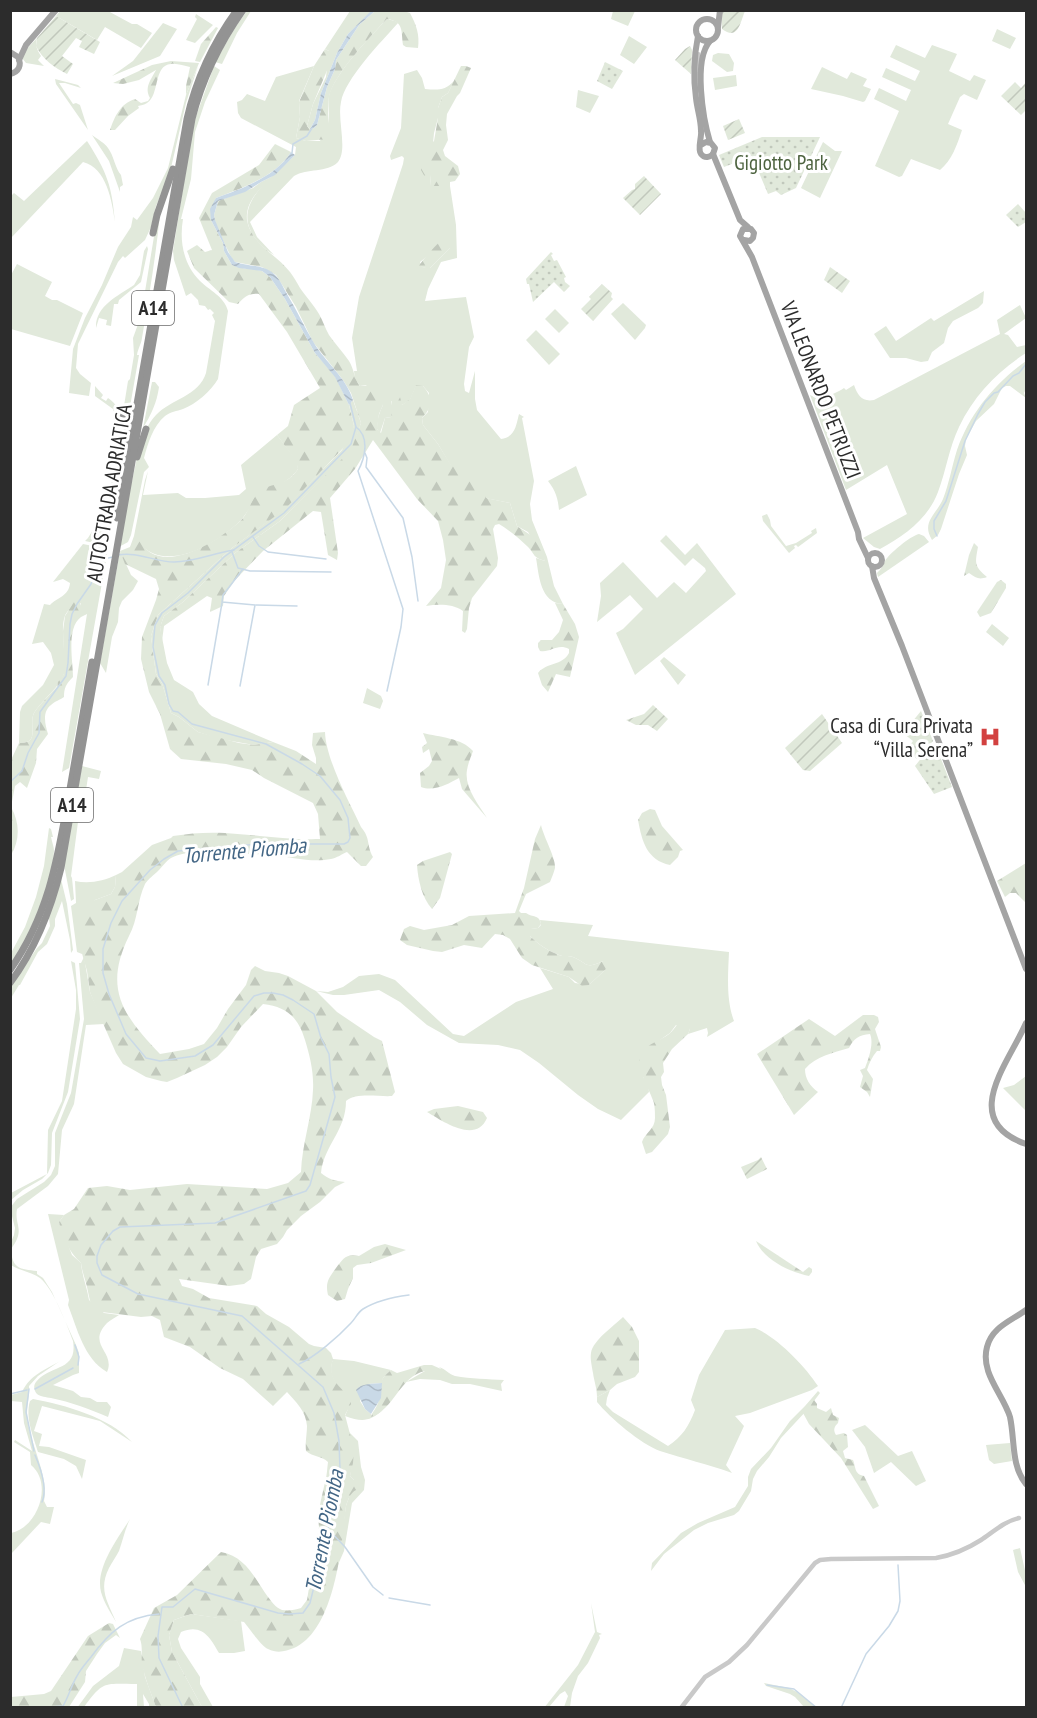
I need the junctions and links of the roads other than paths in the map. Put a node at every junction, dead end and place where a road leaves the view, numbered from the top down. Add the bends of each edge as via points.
1 (56, 10) edge
2 (237, 10) edge
3 (243, 10) edge
4 (705, 10) edge
5 (720, 10) edge
6 (702, 21) junction
7 (718, 28) junction
8 (698, 39) junction
9 (710, 40) junction
10 (26, 45) junction
11 (11, 52) edge
12 (19, 60) junction
13 (10, 74) edge
14 (702, 94) junction
15 (710, 142) junction
16 (181, 145) junction
17 (701, 145) junction
18 (711, 155) junction
19 (178, 195) junction
20 (749, 228) junction
21 (153, 232) dead end
22 (741, 232) junction
23 (744, 240) junction
24 (752, 240) junction
25 (172, 254) dead end
26 (752, 257) junction
27 (122, 410) dead end
28 (146, 429) dead end
29 (125, 471) junction
30 (127, 488) junction
31 (859, 535) junction
32 (874, 553) junction
33 (868, 558) junction
34 (875, 566) junction
35 (102, 615) junction
36 (1026, 969) edge
37 (10, 970) edge
38 (10, 983) edge
39 (1026, 1023) edge
40 (1026, 1144) edge
41 (1026, 1310) edge
42 (1026, 1484) edge
43 (1019, 1518) dead end
44 (681, 1707) edge

1 - 10 main road
2 - 16 highway, AUTOSTRADA ADRIATICA / A14 via 204,67
3 - 19 highway, AUTOSTRADA ADRIATICA / A14 via 214,57 201,89
4 - 6 main road
5 - 7 main road
6 - 7 main road via 712,21
6 - 8 main road via 697,28
7 - 9 main road
8 - 9 main road
8 - 14 street via 698,82
8 - 17 main road via 694,75
9 - 14 main road via 703,55
10 - 11 main road
10 - 12 main road
11 - 12 main road
12 - 13 main road via 18,69
14 - 15 main road
15 - 17 main road
15 - 18 main road via 714,147
16 - 21 highway
16 - 29 highway, AUTOSTRADA ADRIATICA / A14
17 - 18 main road via 703,156
18 - 20 main road via 740,220
18 - 22 main road
19 - 25 highway
19 - 30 highway, AUTOSTRADA ADRIATICA / A14
20 - 22 main road
20 - 24 main road via 754,233
22 - 23 main road
23 - 24 main road
23 - 26 main road, VIA LEONARDO PETRUZZI
24 - 26 main road, VIA LEONARDO PETRUZZI
26 - 31 main road, VIA LEONARDO PETRUZZI
27 - 29 highway via 127,437
28 - 30 highway
29 - 35 highway, AUTOSTRADA ADRIATICA / A14
30 - 35 highway, AUTOSTRADA ADRIATICA / A14
31 - 32 main road, VIA LEONARDO PETRUZZI
31 - 33 main road, VIA LEONARDO PETRUZZI
32 - 33 main road
32 - 34 main road via 882,557 882,563
33 - 34 main road
34 - 36 main road via 879,589
35 - 37 highway, AUTOSTRADA ADRIATICA / A14 via 54,872 38,920
35 - 38 highway, AUTOSTRADA ADRIATICA / A14 via 57,886 40,933
39 - 40 main road via 992,1094 992,1108 1002,1130
41 - 42 main road via 995,1331 985,1357 1009,1415 1016,1465
43 - 44 street via 948,1556 820,1560 747,1645 705,1677

